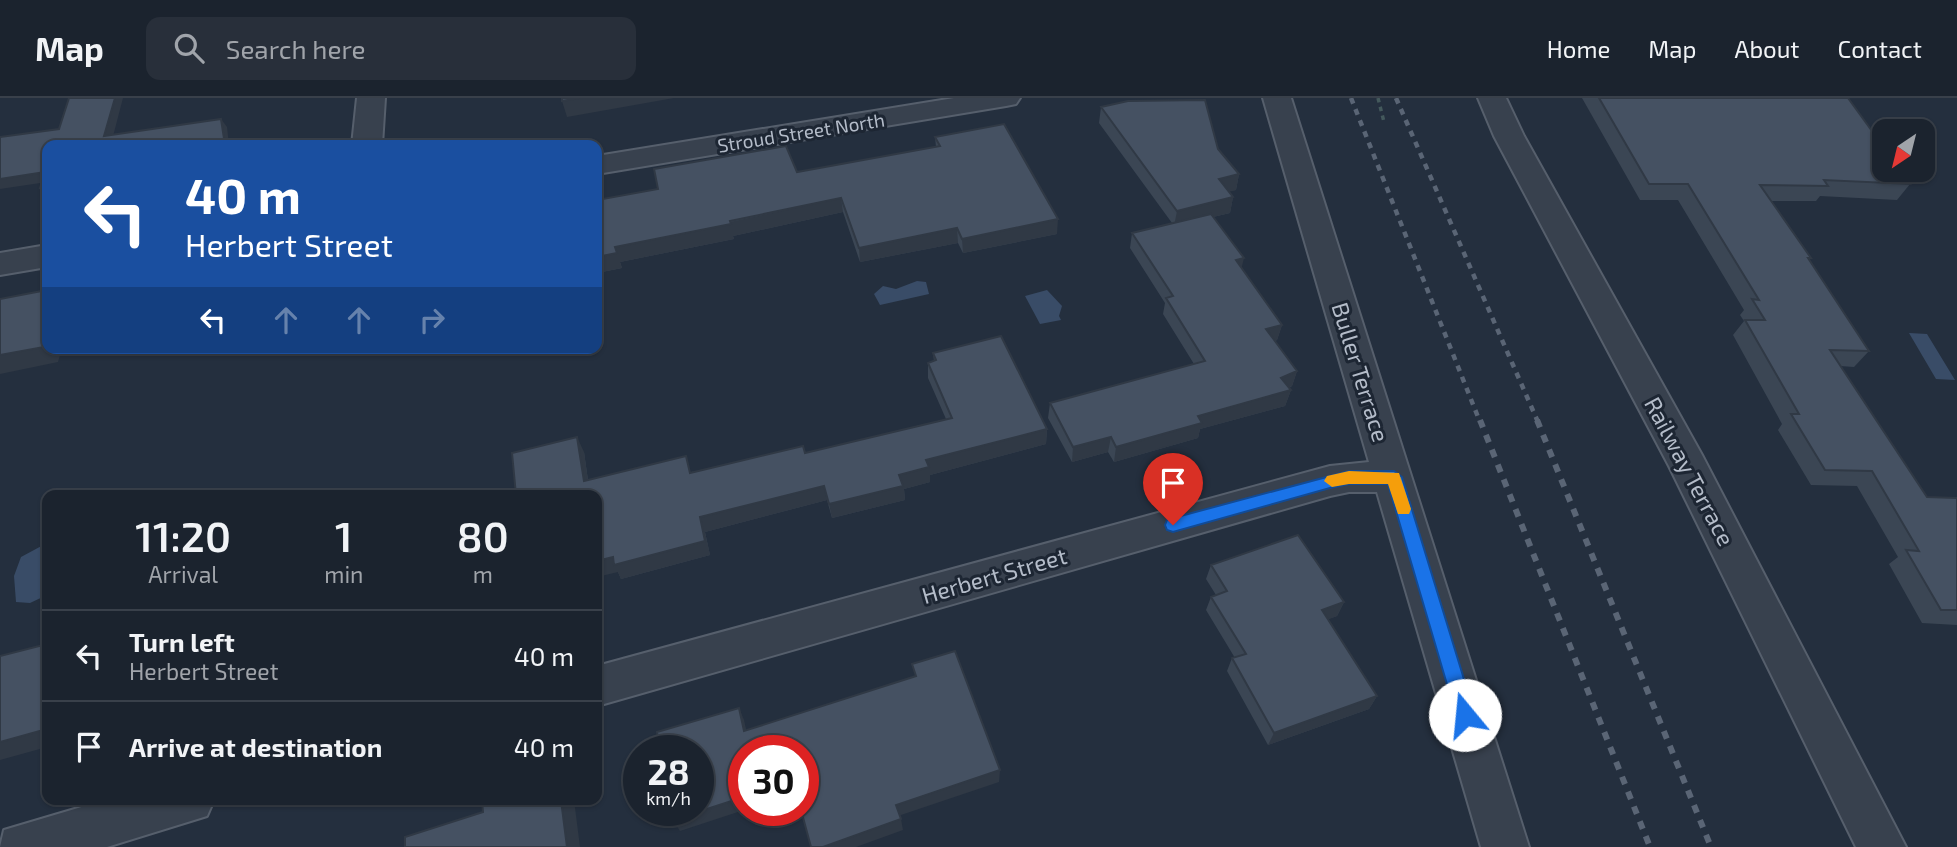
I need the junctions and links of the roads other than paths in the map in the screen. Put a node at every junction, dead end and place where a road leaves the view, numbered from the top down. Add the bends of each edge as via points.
1 (370, 98) edge
2 (1006, 98) edge
3 (1277, 98) edge
4 (1492, 98) edge
5 (367, 140) edge
6 (602, 164) edge
7 (42, 257) edge
8 (0, 264) edge
9 (1394, 477) junction
10 (602, 686) edge
11 (172, 805) edge
12 (22, 847) edge
13 (1505, 847) edge
14 (1882, 847) edge

1 - 5 street
2 - 6 street, Stroud Street North
3 - 9 street, Buller Terrace
4 - 14 street, Railway Terrace via 1688,466
7 - 8 street
9 - 10 street, Herbert Street via 1330,481
9 - 13 street, Buller Terrace
11 - 12 street

